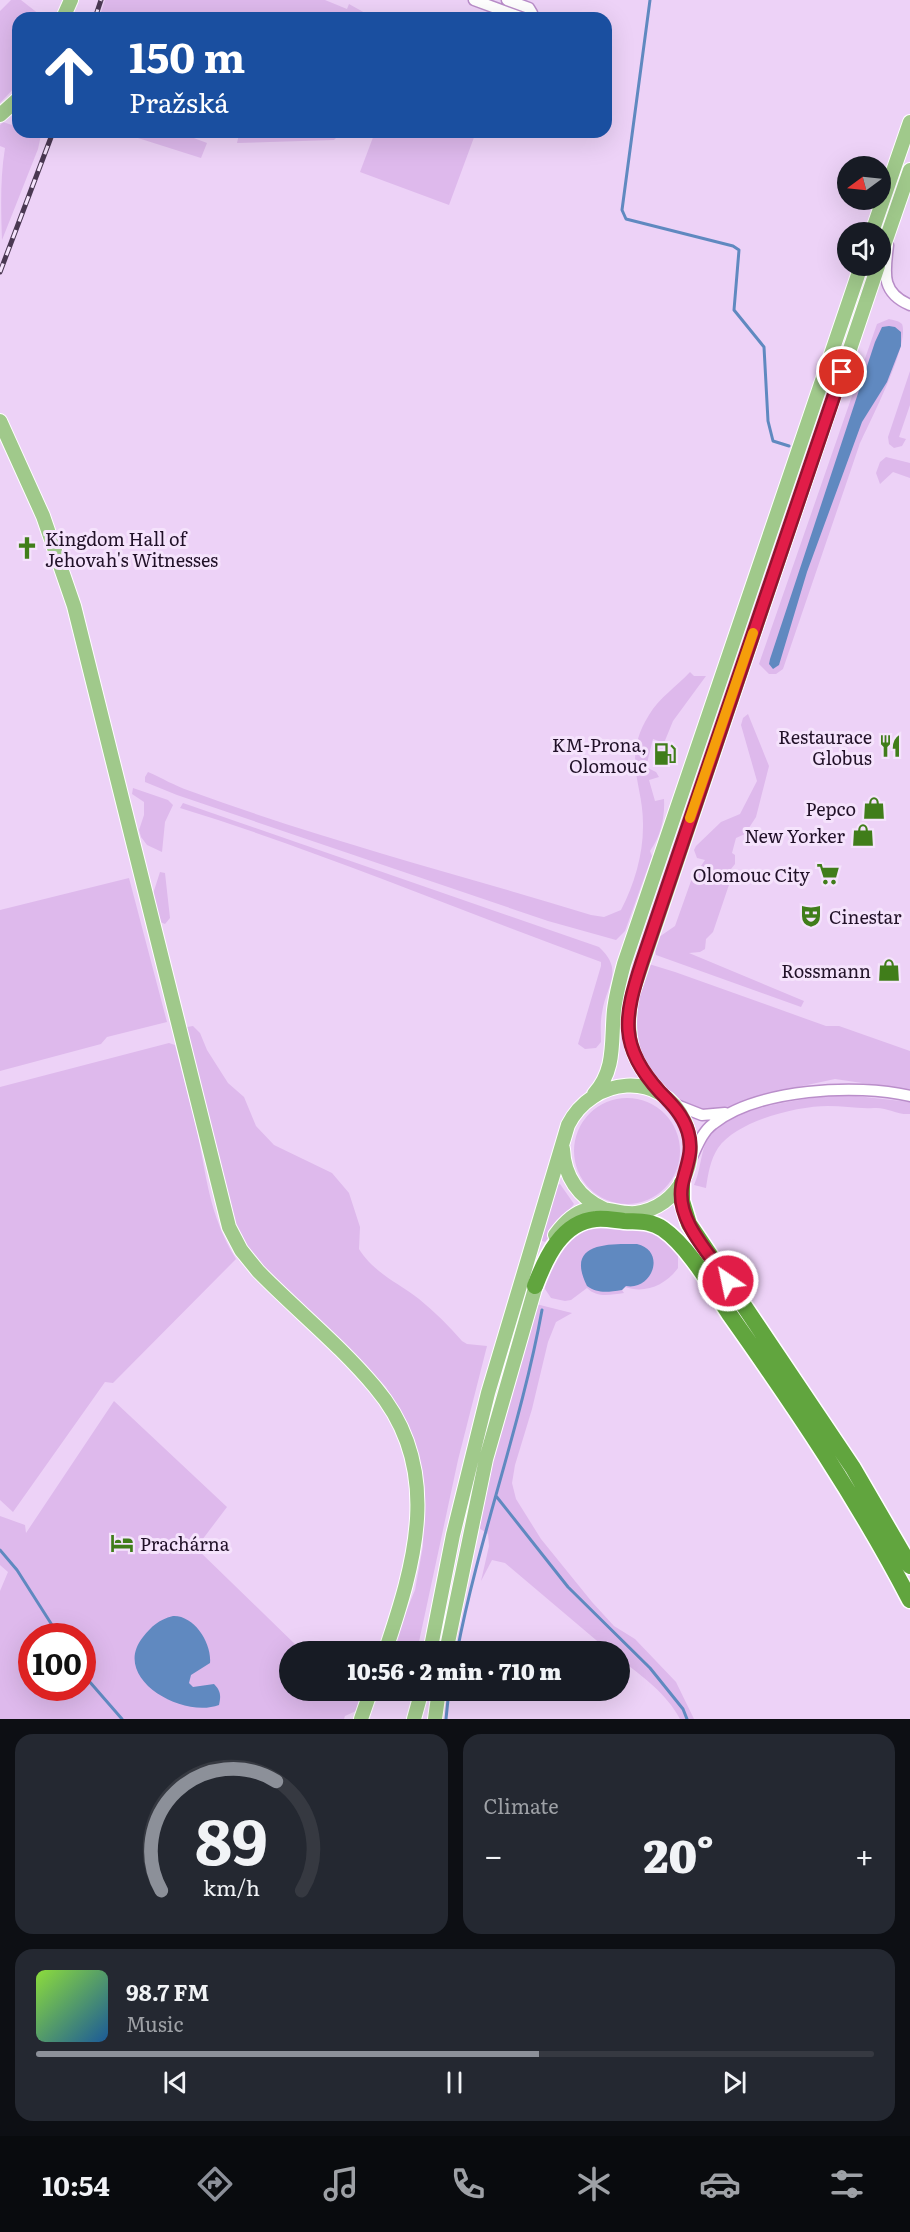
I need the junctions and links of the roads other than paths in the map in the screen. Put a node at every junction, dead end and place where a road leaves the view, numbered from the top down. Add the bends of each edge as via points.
1 (474, 0) edge
2 (507, 0) edge
3 (507, 12) edge
4 (531, 12) edge
5 (12, 104) edge
6 (0, 115) edge
7 (910, 122) edge
8 (910, 170) edge
9 (876, 222) edge
10 (891, 225) edge
11 (858, 276) edge
12 (875, 276) edge
13 (887, 276) edge
14 (910, 305) edge
15 (0, 421) edge
16 (592, 1096) junction
17 (910, 1096) edge
18 (668, 1100) junction
19 (734, 1112) junction
20 (565, 1132) junction
21 (690, 1161) junction
22 (682, 1183) junction
23 (606, 1210) junction
24 (636, 1213) junction
25 (693, 1261) junction
26 (535, 1286) junction
27 (910, 1566) edge
28 (910, 1600) edge
29 (388, 1641) edge
30 (432, 1641) edge
31 (448, 1641) edge
32 (368, 1701) edge
33 (420, 1701) edge
34 (421, 1701) edge
35 (438, 1701) edge
36 (362, 1719) edge
37 (414, 1719) edge
38 (419, 1719) edge
39 (435, 1719) edge

1 - 3 street
2 - 4 street
5 - 6 main road
7 - 9 main road
8 - 10 main road
11 - 16 main road via 624,964 615,1001 611,1064 605,1080
12 - 18 main road via 632,995 629,1025 633,1055 642,1072
13 - 14 street via 897,298
15 - 29 main road via 61,562 231,1231 258,1271 376,1387 392,1410 408,1449 417,1491 417,1539
16 - 18 main road via 628,1086 646,1088
16 - 20 main road via 574,1113
17 - 19 street via 830,1089 780,1097
18 - 19 street via 702,1115
18 - 21 main road via 688,1129
19 - 21 street via 707,1130
20 - 23 main road via 563,1158 572,1182 587,1199
20 - 30 main road via 481,1419
21 - 22 main road
22 - 24 main road via 661,1204
22 - 27 highway via 682,1201 689,1224 847,1459
23 - 24 main road
23 - 26 main road via 581,1211 562,1226 548,1247
24 - 25 highway via 653,1213 665,1221
25 - 26 highway via 673,1237 655,1225 595,1219 565,1233 545,1262
25 - 28 highway via 821,1447
26 - 31 main road via 486,1460
32 - 36 main road
33 - 37 main road
34 - 38 main road
35 - 39 main road

